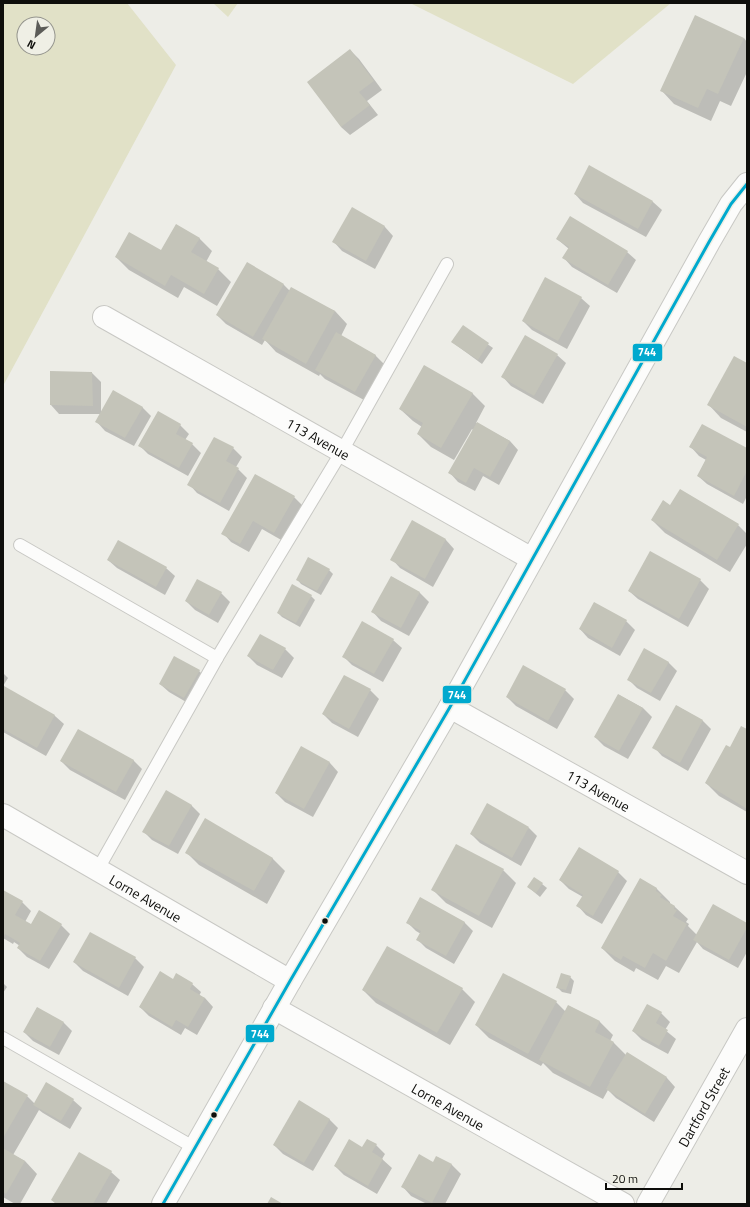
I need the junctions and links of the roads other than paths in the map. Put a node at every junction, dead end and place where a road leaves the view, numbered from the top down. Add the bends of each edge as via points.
1 (747, 184) edge
2 (447, 264) dead end
3 (104, 316) dead end
4 (342, 451) junction
5 (20, 545) dead end
6 (532, 559) junction
7 (217, 658) junction
8 (450, 707) junction
9 (3, 815) edge
10 (98, 869) junction
11 (747, 873) edge
12 (290, 980) junction
13 (274, 1008) junction
14 (747, 1029) edge
15 (3, 1038) edge
16 (195, 1148) junction
17 (163, 1204) edge
18 (624, 1204) edge
19 (648, 1204) edge

1 - 6 street via 731,204 709,242
2 - 4 lane
3 - 4 street, 113 Avenue
4 - 6 street, 113 Avenue
4 - 7 lane
5 - 7 lane
6 - 8 street
7 - 10 lane
8 - 11 street, 113 Avenue
8 - 12 street
9 - 10 street, Lorne Avenue
10 - 12 street, Lorne Avenue
12 - 13 street
13 - 16 street
13 - 18 street, Lorne Avenue
14 - 19 street, Dartford Street
15 - 16 lane
16 - 17 street

